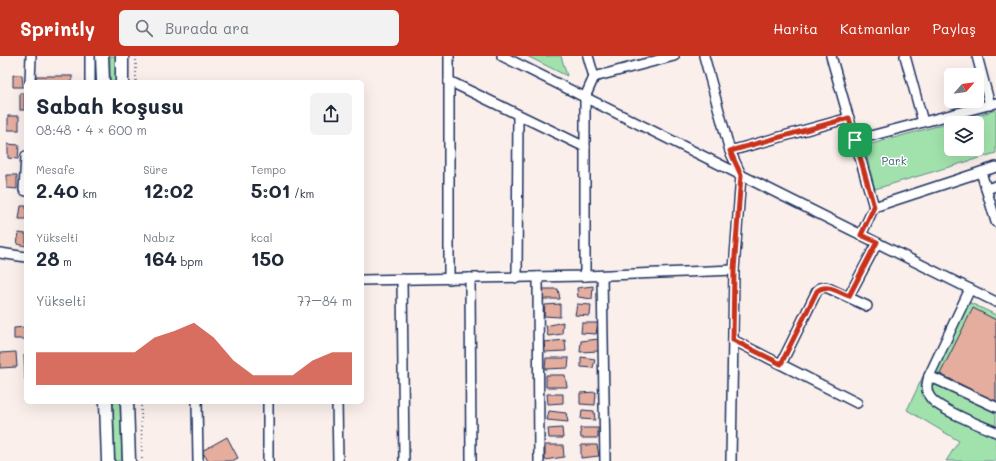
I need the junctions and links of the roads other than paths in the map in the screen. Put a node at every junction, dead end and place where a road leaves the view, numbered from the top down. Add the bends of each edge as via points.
1 (31, 56) edge
2 (90, 56) edge
3 (102, 56) edge
4 (122, 56) edge
5 (449, 56) edge
6 (502, 56) edge
7 (588, 56) edge
8 (674, 56) edge
9 (704, 56) edge
10 (831, 56) edge
11 (905, 56) edge
12 (977, 56) edge
13 (594, 78) junction
14 (30, 80) edge
15 (90, 80) edge
16 (103, 80) edge
17 (122, 80) edge
18 (449, 81) junction
19 (585, 97) junction
20 (993, 104) edge
21 (518, 115) junction
22 (849, 118) junction
23 (923, 122) junction
24 (855, 140) junction
25 (585, 147) junction
26 (730, 151) junction
27 (996, 167) edge
28 (981, 172) junction
29 (741, 175) junction
30 (996, 186) edge
31 (986, 189) junction
32 (874, 207) junction
33 (996, 222) edge
34 (861, 235) junction
35 (877, 242) junction
36 (0, 253) edge
37 (24, 257) edge
38 (734, 270) junction
39 (585, 276) junction
40 (602, 276) junction
41 (538, 277) junction
42 (470, 278) junction
43 (516, 278) junction
44 (402, 279) junction
45 (449, 279) junction
46 (364, 280) edge
47 (970, 289) junction
48 (849, 296) junction
49 (996, 302) edge
50 (868, 306) dead end
51 (733, 340) junction
52 (781, 364) junction
53 (928, 376) junction
54 (857, 403) dead end
55 (106, 404) edge
56 (127, 404) edge
57 (197, 404) edge
58 (268, 404) edge
59 (337, 404) edge
60 (996, 407) edge
61 (996, 432) edge
62 (108, 461) edge
63 (129, 461) edge
64 (198, 461) edge
65 (268, 461) edge
66 (338, 461) edge
67 (404, 461) edge
68 (471, 461) edge
69 (539, 461) edge
70 (605, 461) edge
71 (731, 461) edge

1 - 14 street
2 - 15 street
3 - 16 main road
4 - 17 main road
5 - 18 street
6 - 19 street
7 - 13 street
8 - 13 street
9 - 26 street
10 - 22 street
11 - 23 street
12 - 20 street
13 - 19 street
18 - 21 street
18 - 45 street
19 - 25 street
19 - 29 street
20 - 23 street
21 - 25 street
21 - 43 street
22 - 24 street
22 - 26 street
23 - 24 street
24 - 32 street
25 - 39 street
26 - 29 street
27 - 28 street
28 - 31 street
28 - 32 street
29 - 34 street
29 - 38 street
30 - 31 street
31 - 33 street
32 - 34 street
34 - 35 street
35 - 47 street
35 - 48 street
36 - 37 street
38 - 40 street
38 - 51 street
39 - 40 street
39 - 41 street
40 - 70 street
41 - 43 street
41 - 69 street
42 - 43 street
42 - 45 street
42 - 68 street
44 - 45 street
44 - 46 street
44 - 67 street
47 - 49 street
47 - 53 street
48 - 50 street
48 - 52 street via 826,287 820,288
51 - 52 street
51 - 71 street
52 - 54 street
53 - 60 street
53 - 61 street via 926,387 930,398 948,411
55 - 62 main road
56 - 63 main road
57 - 64 street
58 - 65 street
59 - 66 street

